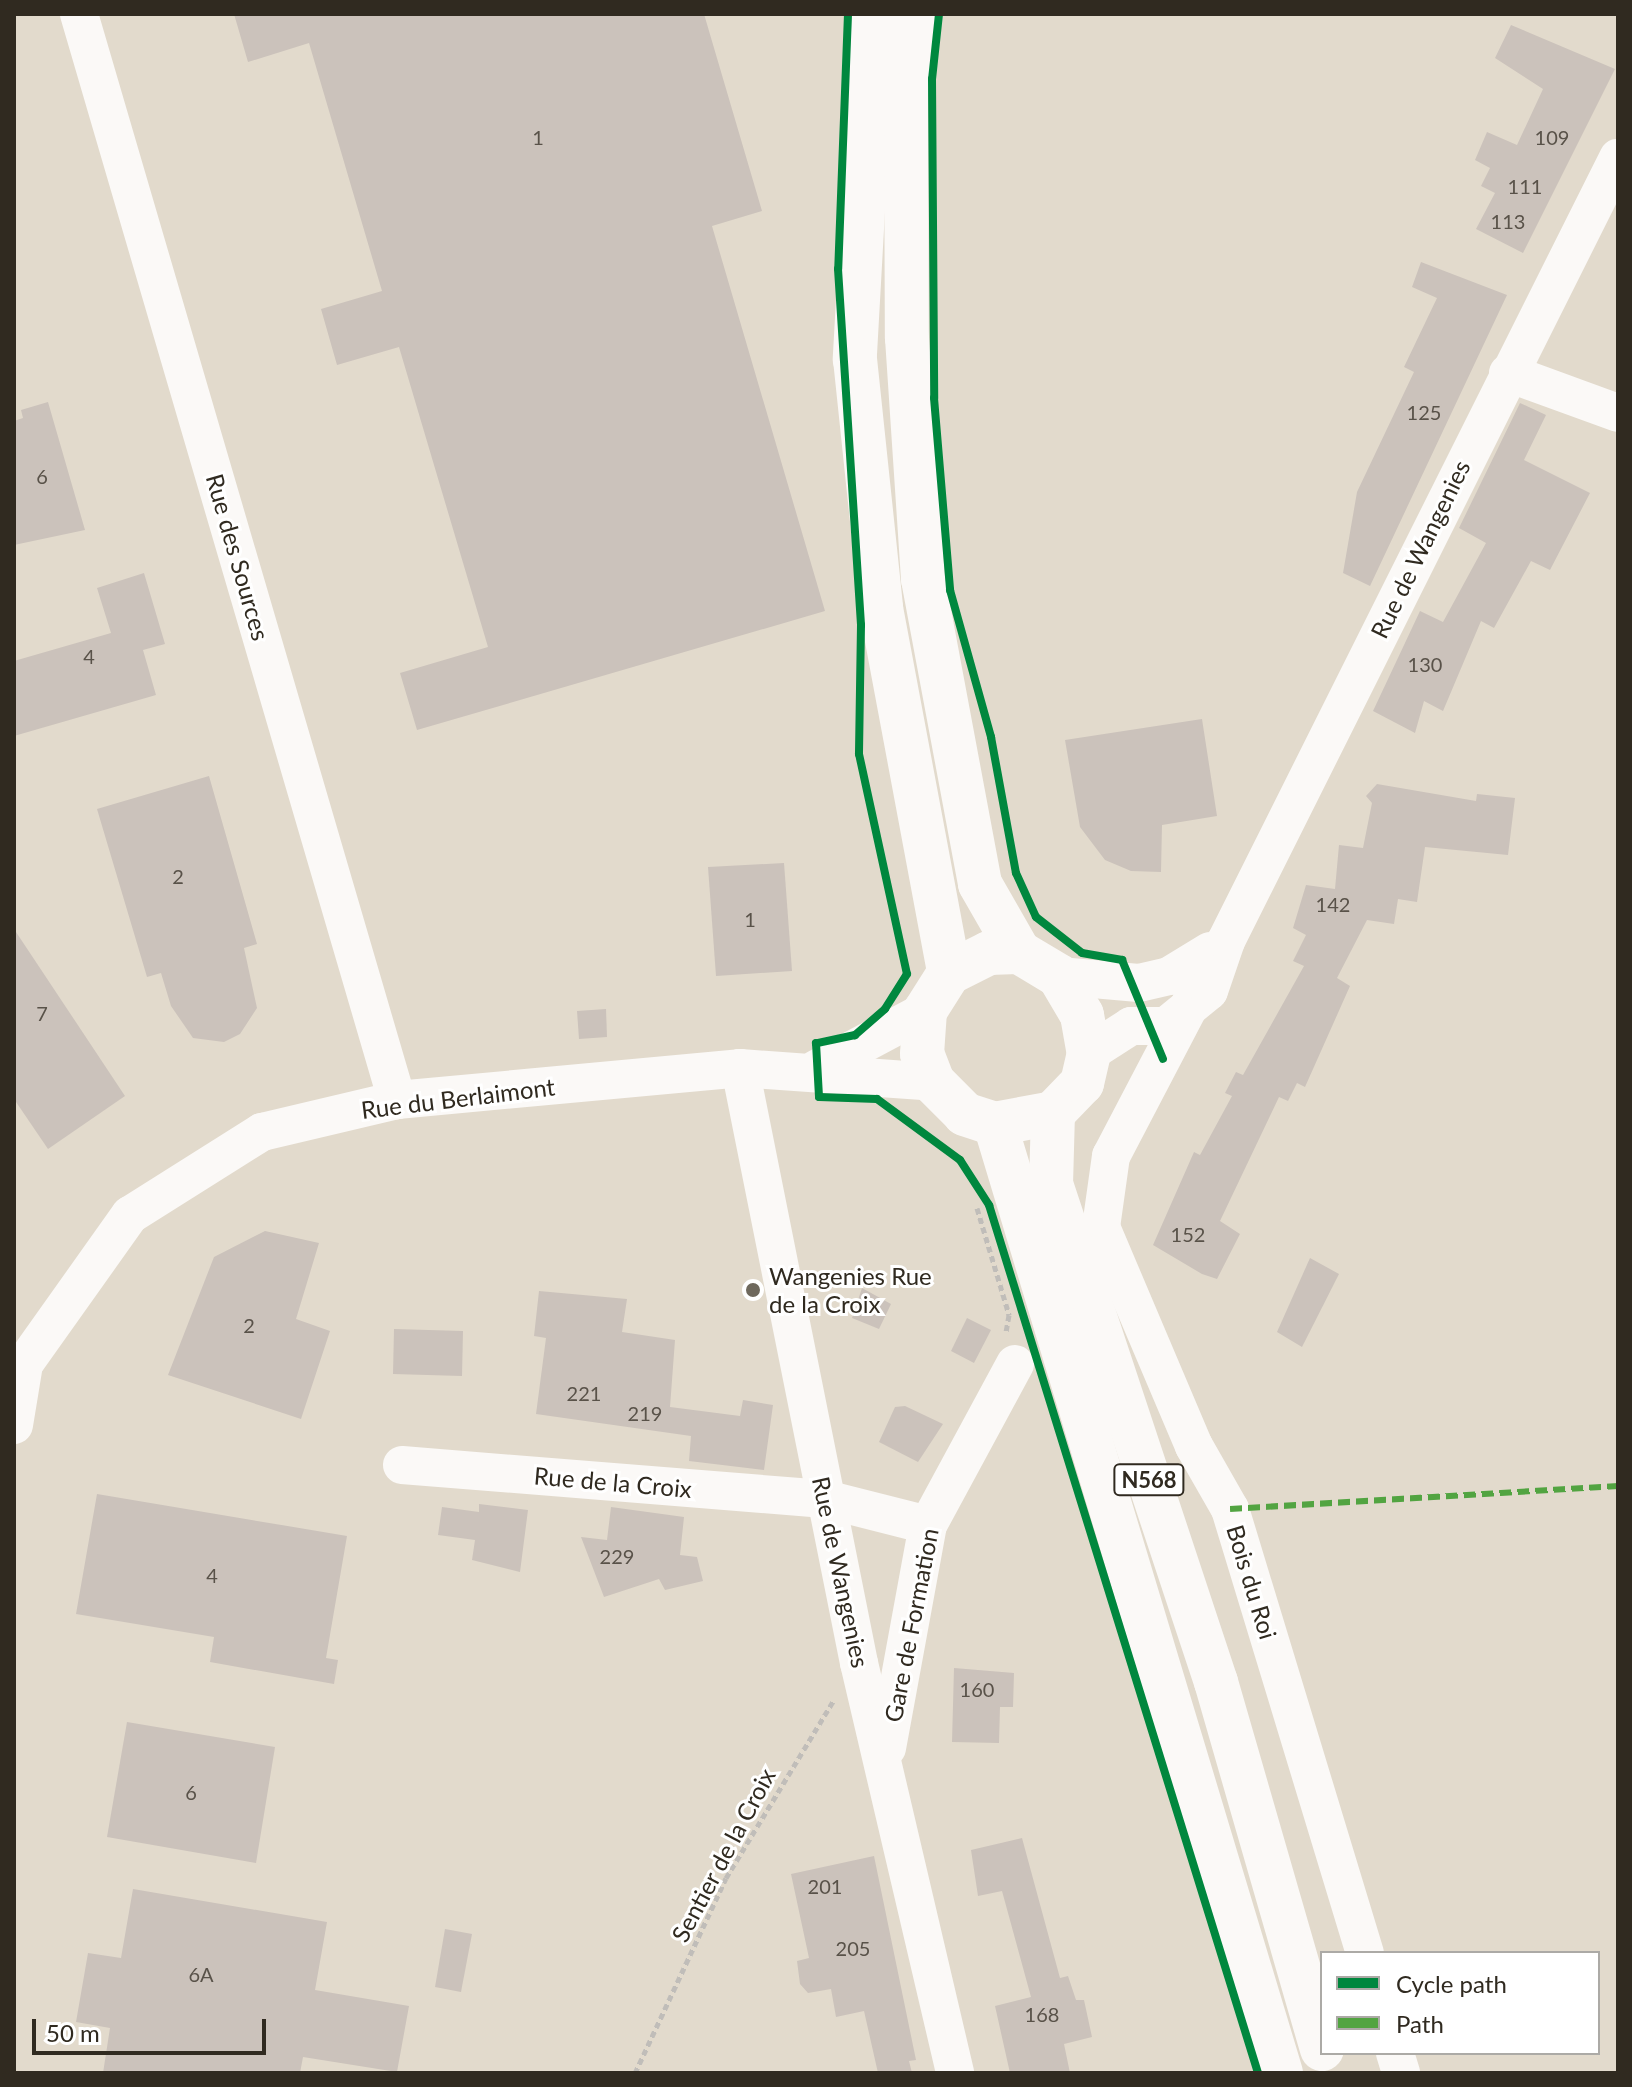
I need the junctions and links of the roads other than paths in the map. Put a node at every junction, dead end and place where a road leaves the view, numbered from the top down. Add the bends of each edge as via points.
1 (79, 14) edge
2 (874, 14) edge
3 (914, 14) edge
4 (1618, 158) edge
5 (1508, 373) junction
6 (1618, 413) edge
7 (1226, 941) junction
8 (1019, 952) junction
9 (1190, 964) junction
10 (949, 973) junction
11 (1059, 976) junction
12 (1189, 1007) junction
13 (925, 1011) junction
14 (1089, 1053) junction
15 (740, 1068) junction
16 (816, 1069) junction
17 (933, 1082) junction
18 (397, 1100) junction
19 (1053, 1113) junction
20 (995, 1124) junction
21 (1101, 1227) joint
22 (1015, 1364) road end
23 (14, 1425) edge
24 (402, 1465) dead end
25 (825, 1499) junction
26 (928, 1525) junction
27 (885, 1763) junction
28 (1364, 1951) edge
29 (1320, 2041) edge
30 (955, 2073) edge
31 (1281, 2073) edge

1 - 18 street, Rue des Sources
2 - 10 highway via 855,359 881,608
3 - 8 highway via 906,94 907,338 923,579 980,884
4 - 5 street, Rue de Wangenies
5 - 6 street
5 - 7 street, Rue de Wangenies
7 - 9 street
7 - 12 street, Rue de Wangenies via 1209,991
8 - 10 highway via 989,953
8 - 11 highway
9 - 11 street via 1139,983
9 - 12 street, Rue de Wangenies via 1196,986
10 - 13 highway
11 - 14 highway via 1082,1015
12 - 14 street, Rue de Wangenies via 1166,1026 1131,1026
12 - 21 street, Rue de Wangenies via 1111,1156
13 - 16 street, Rue du Berlaimont
13 - 17 highway via 922,1054
14 - 19 highway via 1082,1083
15 - 16 street, Rue du Berlaimont
15 - 18 street, Rue du Berlaimont
15 - 25 street, Rue de Wangenies via 782,1248
16 - 17 street, Rue du Berlaimont
17 - 20 highway via 965,1114
18 - 23 street, Rue du Berlaimont via 262,1132 130,1215 24,1364
19 - 20 highway
19 - 29 highway, N568 via 1051,1184 1216,1682
20 - 31 highway, N568
21 - 28 street, Bois du Roi via 1194,1446 1230,1509
22 - 26 street, Gare de Formation
24 - 25 street, Rue de la Croix
25 - 26 street, Rue de la Croix
25 - 27 street, Rue de Wangenies
26 - 27 street, Gare de Formation
27 - 30 street, Rue de Wangenies

